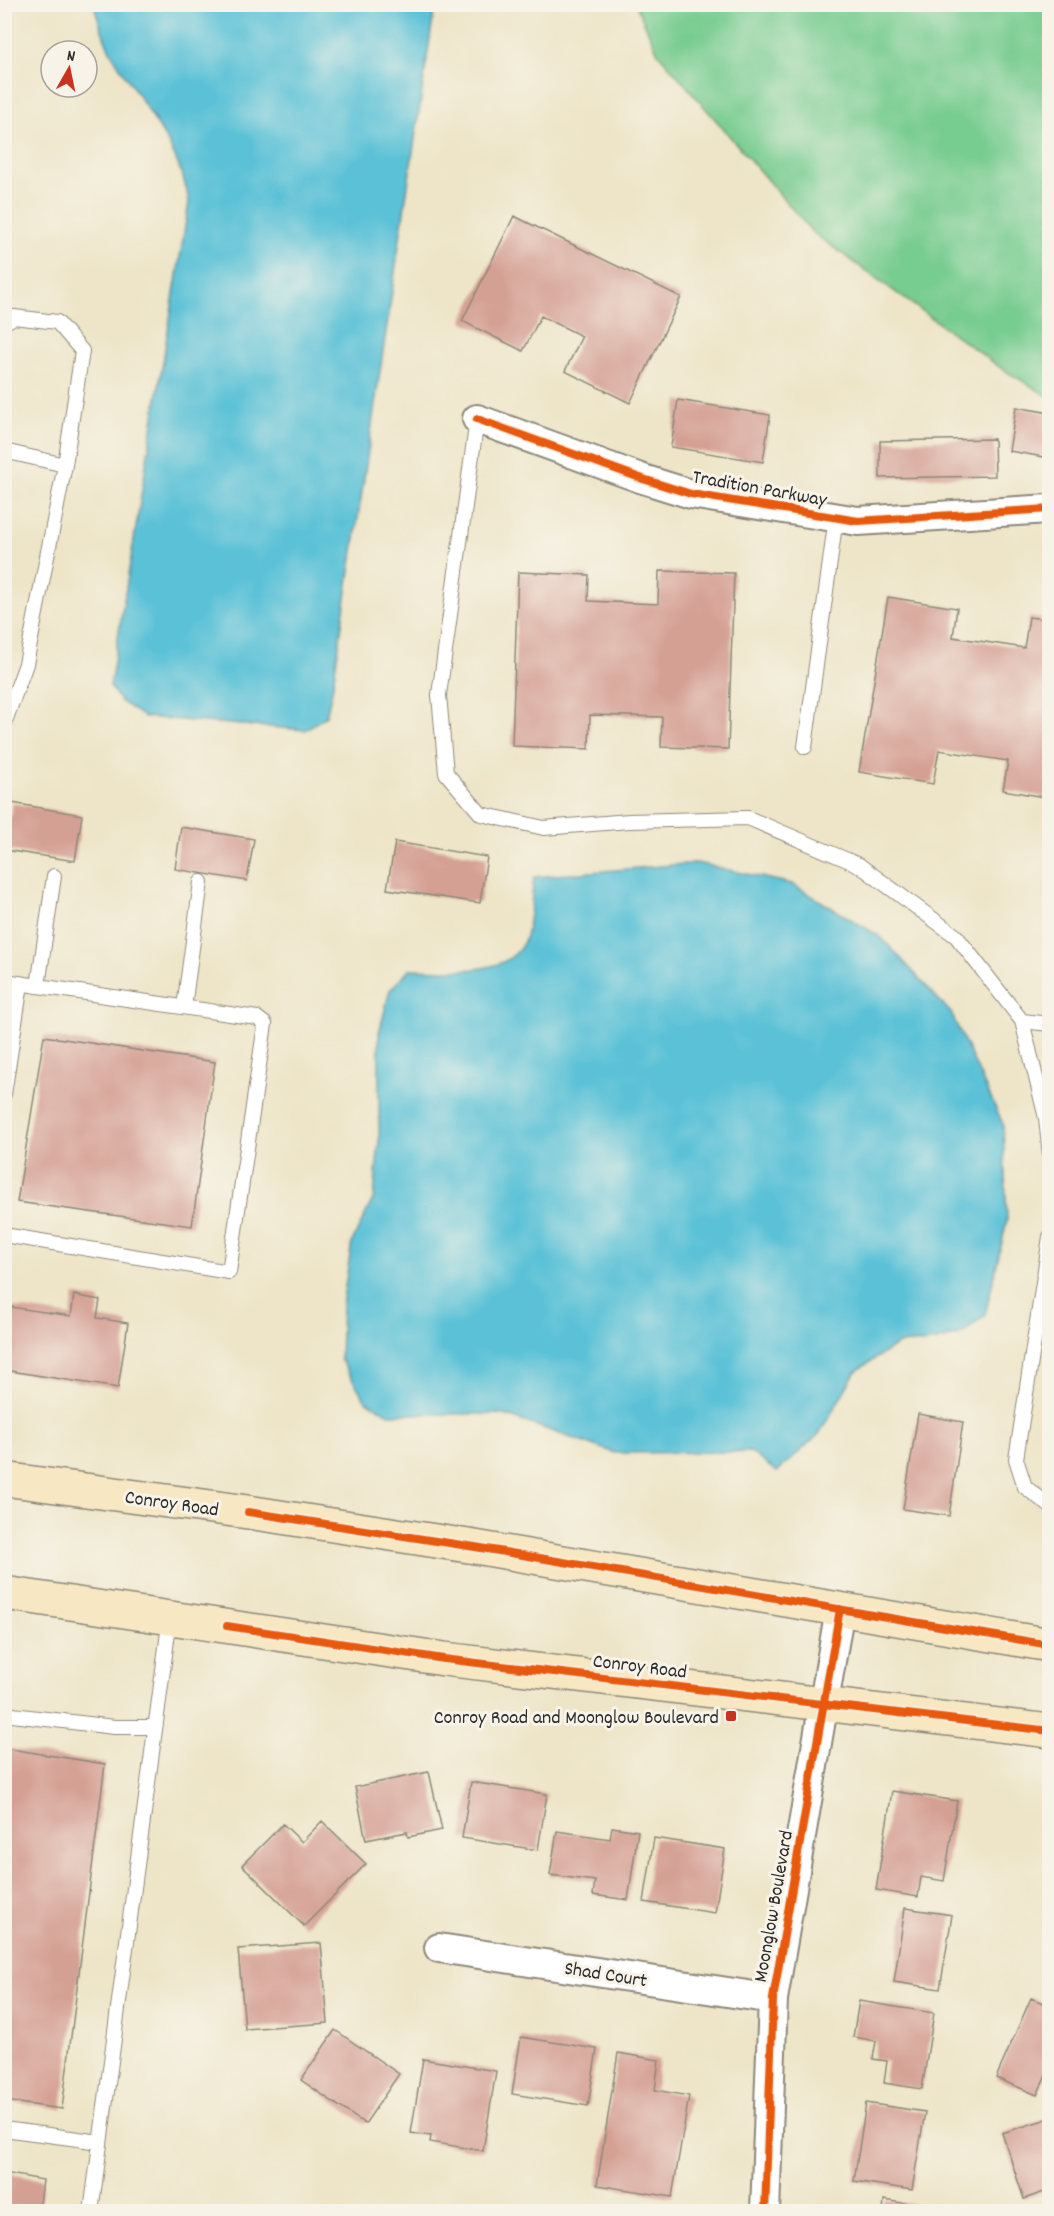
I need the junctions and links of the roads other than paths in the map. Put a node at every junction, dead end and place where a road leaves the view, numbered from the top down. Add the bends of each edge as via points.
1 (4, 323) edge
2 (477, 419) joint
3 (4, 451) edge
4 (65, 465) junction
5 (1050, 509) edge
6 (836, 517) junction
7 (4, 723) edge
8 (805, 747) dead end
9 (54, 876) dead end
10 (201, 882) dead end
11 (11, 982) edge
12 (38, 986) junction
13 (184, 1007) junction
14 (1022, 1021) junction
15 (1050, 1024) edge
16 (4, 1094) edge
17 (1050, 1156) edge
18 (4, 1234) edge
19 (1050, 1237) edge
20 (4, 1479) edge
21 (1050, 1506) edge
22 (4, 1593) edge
23 (840, 1610) junction
24 (170, 1617) junction
25 (1050, 1646) edge
26 (825, 1703) junction
27 (4, 1714) edge
28 (155, 1727) junction
29 (1050, 1731) edge
30 (439, 1948) dead end
31 (773, 1999) junction
32 (4, 2129) edge
33 (100, 2142) junction
34 (91, 2211) edge
35 (765, 2211) edge

1 - 4 lane via 14,316 57,322 82,351
2 - 6 street, Tradition Parkway via 691,494
2 - 14 lane via 439,694 446,773 481,814 544,828 748,818 859,865 956,936
3 - 4 lane
4 - 7 lane via 26,664
5 - 6 street, Tradition Parkway via 858,520
6 - 8 lane
9 - 12 lane
10 - 13 lane
11 - 12 lane
11 - 16 lane
12 - 13 lane
13 - 18 lane via 257,1018 265,1024 229,1272
14 - 15 lane
14 - 17 lane via 1046,1118
19 - 21 lane via 1016,1459 1025,1487
20 - 23 main road, Conroy Road via 475,1547
22 - 24 main road, Conroy Road
23 - 25 main road, Conroy Road
23 - 26 street, Moonglow Boulevard
24 - 26 main road, Conroy Road via 444,1659
24 - 28 lane
26 - 29 main road, Conroy Road
26 - 31 street, Moonglow Boulevard
27 - 28 lane via 114,1727
28 - 33 lane
30 - 31 street, Shad Court
31 - 35 street, Moonglow Boulevard
32 - 33 lane
33 - 34 lane

